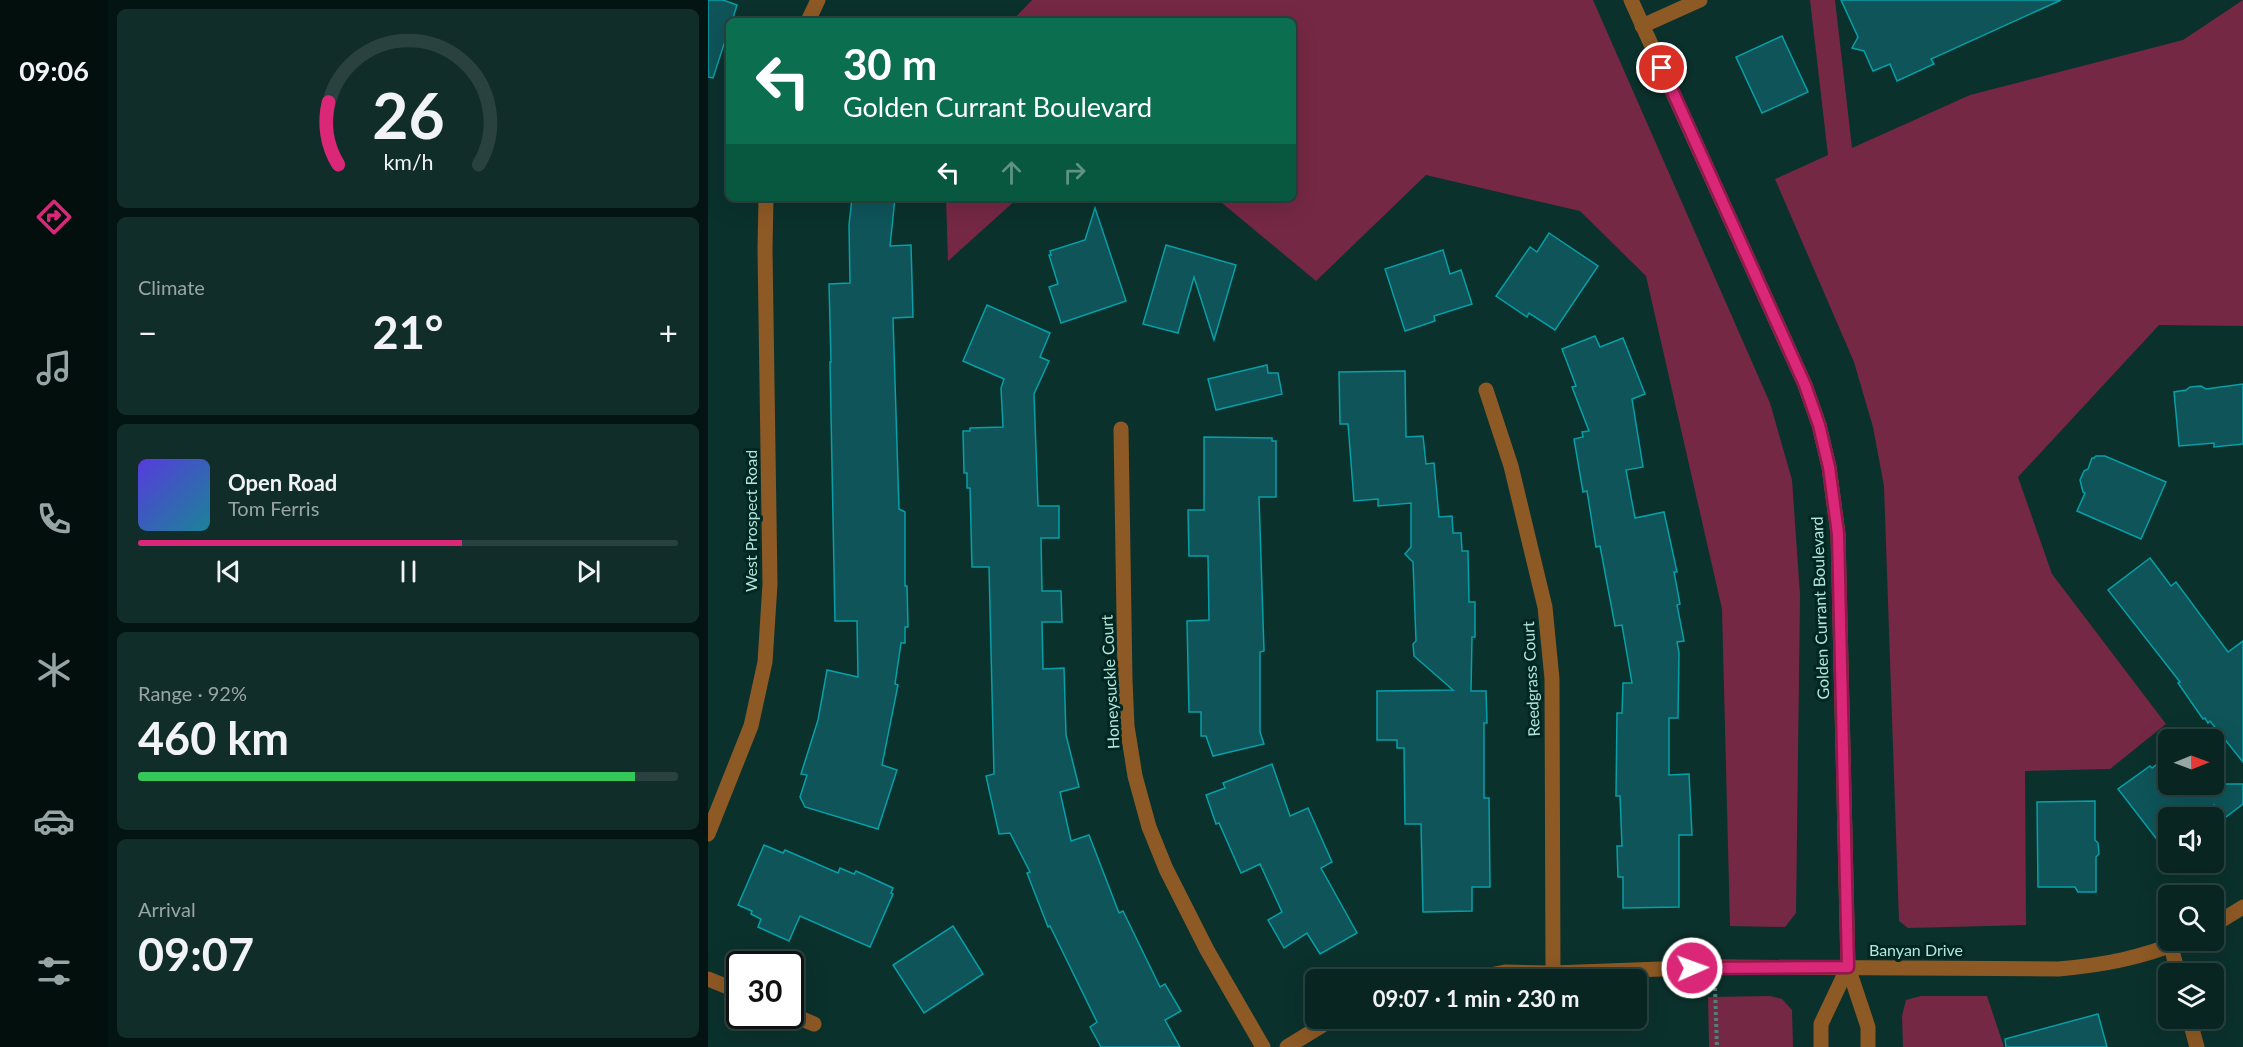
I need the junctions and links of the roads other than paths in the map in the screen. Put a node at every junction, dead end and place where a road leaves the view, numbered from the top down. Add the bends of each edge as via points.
1 (818, 0) edge
2 (1631, 0) edge
3 (1700, 0) edge
4 (809, 18) edge
5 (1642, 26) junction
6 (766, 201) edge
7 (1486, 390) dead end
8 (1120, 429) dead end
9 (708, 834) edge
10 (2243, 906) edge
11 (2224, 918) edge
12 (2158, 951) edge
13 (1848, 967) junction
14 (1552, 969) edge
15 (1647, 970) edge
16 (708, 979) edge
17 (726, 986) edge
18 (804, 1020) edge
19 (814, 1024) dead end
20 (1316, 1029) edge
21 (2192, 1029) edge
22 (1263, 1047) edge
23 (1287, 1047) edge
24 (1821, 1047) edge
25 (1868, 1047) edge
26 (2197, 1047) edge

1 - 4 street
2 - 5 street, Golden Currant Boulevard
3 - 5 street
5 - 13 street, Golden Currant Boulevard via 1805,385 1829,467 1838,534
6 - 9 street, West Prospect Road via 770,584 765,662 750,726
7 - 14 street, Reedgrass Court via 1511,466 1545,607 1552,679
8 - 22 street, Honeysuckle Court via 1125,680 1135,776 1166,869
10 - 11 street
12 - 13 street, Banyan Drive via 2105,965 2058,969
13 - 15 street, Banyan Drive
13 - 24 street, Golden Currant Boulevard via 1821,1024
13 - 25 street, Golden Currant Boulevard via 1868,1027
16 - 17 street
18 - 19 street
20 - 23 street
21 - 26 street

